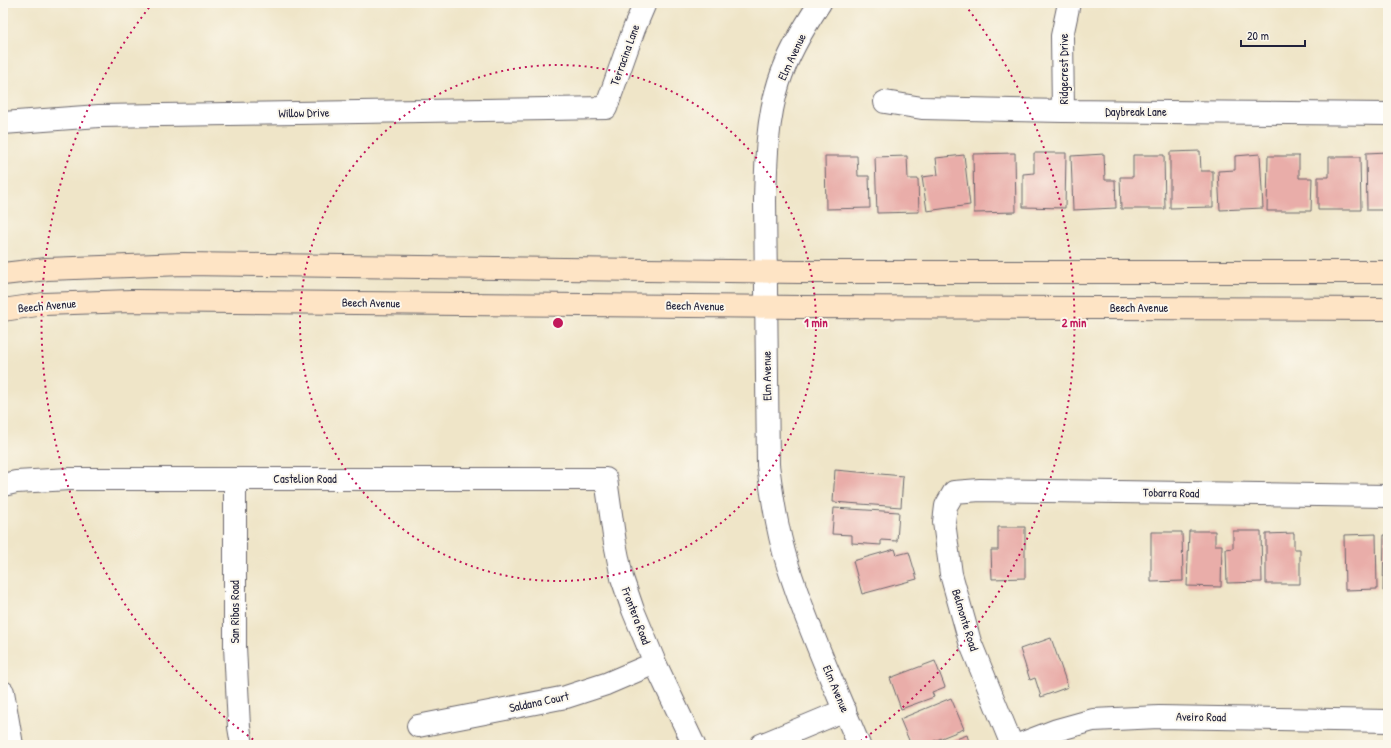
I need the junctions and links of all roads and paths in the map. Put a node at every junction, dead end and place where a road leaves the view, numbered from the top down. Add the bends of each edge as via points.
1 (645, 3) edge
2 (820, 3) edge
3 (1069, 3) edge
4 (885, 102) dead end
5 (606, 108) joint
6 (1063, 111) junction
7 (1388, 114) edge
8 (3, 123) edge
9 (766, 271) junction
10 (1388, 272) edge
11 (3, 274) edge
12 (767, 307) junction
13 (1388, 309) edge
14 (3, 310) edge
15 (235, 479) junction
16 (606, 479) joint
17 (3, 485) edge
18 (954, 492) joint
19 (1388, 496) edge
20 (654, 663) junction
21 (3, 692) edge
22 (845, 710) junction
23 (1388, 721) edge
24 (418, 726) dead end
25 (12, 745) edge
26 (242, 745) edge
27 (694, 745) edge
28 (760, 745) edge
29 (859, 745) edge
30 (1012, 745) edge
31 (1018, 745) edge

1 - 5 street, Terracina Lane
2 - 9 street, Elm Avenue via 795,47 780,81 774,105 766,164
3 - 6 street, Ridgecrest Drive via 1062,36
4 - 6 street, Daybreak Lane via 922,108
5 - 8 street, Willow Drive via 156,115
6 - 7 street, Daybreak Lane
9 - 10 street
9 - 11 street via 184,264 47,269
9 - 12 street, Elm Avenue
12 - 13 street, Beech Avenue
12 - 14 street, Beech Avenue via 131,301 44,304
12 - 22 street, Elm Avenue via 768,465 772,497 791,577
15 - 16 street, Castelion Road
15 - 17 street, Castelion Road via 70,479
15 - 26 street, San Ribas Road via 235,646
16 - 20 street, Frontera Road via 622,578
18 - 19 street, Tobarra Road via 980,490
18 - 30 street, Belmonte Road via 946,506 944,522 951,574 970,642
20 - 24 street, Saldana Court via 606,684 566,697
20 - 27 street, Frontera Road
21 - 25 street
22 - 28 street
22 - 29 street, Elm Avenue
23 - 31 street, Aveiro Road via 1167,717 1093,720

